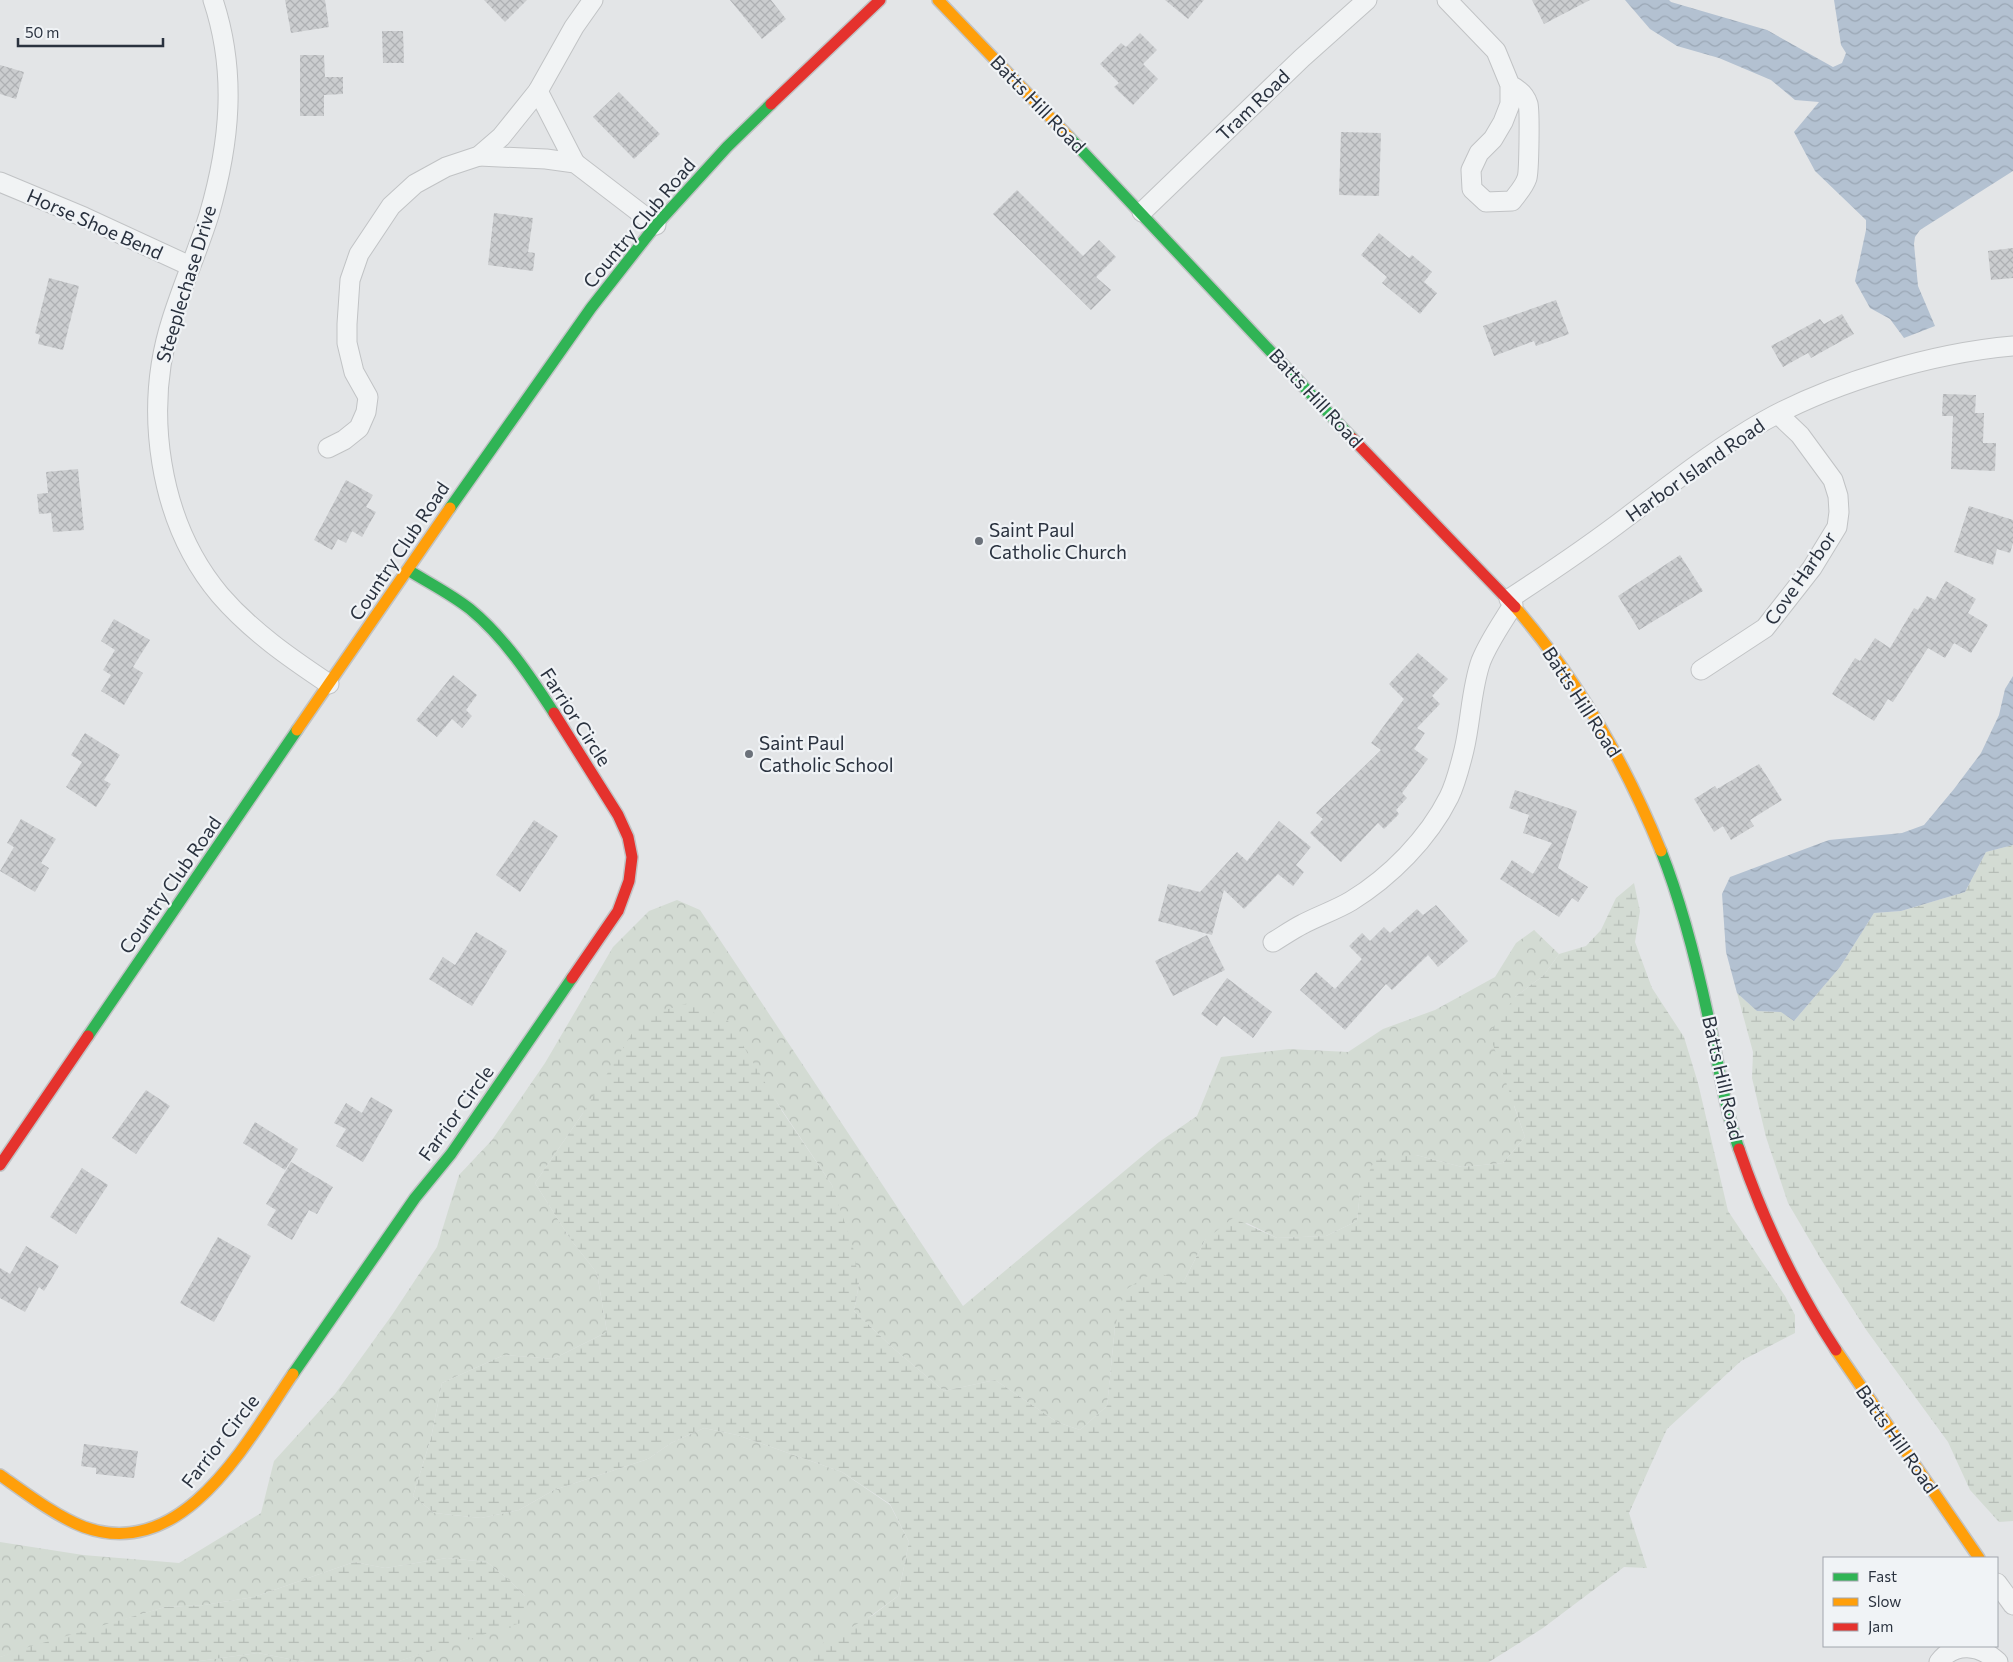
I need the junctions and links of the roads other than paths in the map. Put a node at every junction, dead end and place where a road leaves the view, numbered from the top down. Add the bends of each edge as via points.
1 (212, 0) edge
2 (593, 0) edge
3 (880, 0) edge
4 (938, 0) edge
5 (1367, 0) edge
6 (1447, 0) edge
7 (1510, 85) junction
8 (538, 91) junction
9 (479, 156) junction
10 (575, 163) junction
11 (0, 182) edge
12 (1142, 212) junction
13 (656, 225) junction
14 (190, 266) junction
15 (2013, 346) edge
16 (1778, 414) junction
17 (328, 448) dead end
18 (408, 570) junction
19 (1511, 602) junction
20 (1701, 670) dead end
21 (329, 684) junction
22 (1274, 942) dead end
23 (0, 1165) edge
24 (0, 1475) edge
25 (1978, 1557) edge
26 (1998, 1584) edge
27 (2013, 1606) edge
28 (2013, 1653) edge
29 (1939, 1662) edge
30 (1998, 1662) edge

1 - 14 street, Steeplechase Drive via 225,51 229,118 217,183
2 - 8 street
3 - 13 street, Country Club Road via 727,147
4 - 12 street, Batts Hill Road
5 - 12 street, Tram Road
6 - 7 street via 1496,51
7 - 7 street via 1510,104 1503,122 1493,139 1478,153 1471,170 1472,189 1486,202 1512,201 1528,176 1528,103 1520,90
8 - 9 street
8 - 10 street
9 - 10 street
9 - 17 street via 446,167 416,184 392,206 359,254 350,280 347,333 354,372 368,397 366,412 359,428
10 - 13 street
11 - 14 street, Horse Shoe Bend
12 - 19 street, Batts Hill Road via 1403,492
13 - 18 street, Country Club Road via 591,308
14 - 21 street, Steeplechase Drive via 161,359 157,396 158,433 172,505 184,539 219,594 282,652
15 - 16 street, Harbor Island Road via 1914,364 1840,387
16 - 19 street, Harbor Island Road via 1728,444
16 - 20 street, Cove Harbor via 1800,435 1833,480 1838,496 1837,527 1812,568 1765,628
18 - 21 street, Country Club Road
18 - 24 street, Farrior Circle via 471,610 506,647 546,701 607,797 624,825 631,850 629,885 618,911 451,1154 415,1198 240,1450 196,1503 155,1527 116,1533 76,1523
19 - 22 street via 1482,660 1460,765 1439,815 1419,842 1371,887
19 - 25 street, Batts Hill Road via 1571,679 1603,730 1656,835 1691,942 1726,1106 1761,1210 1784,1260 1840,1356
21 - 23 street, Country Club Road
26 - 27 street
28 - 30 street
29 - 30 street via 1953,1650 1965,1647 1989,1654

